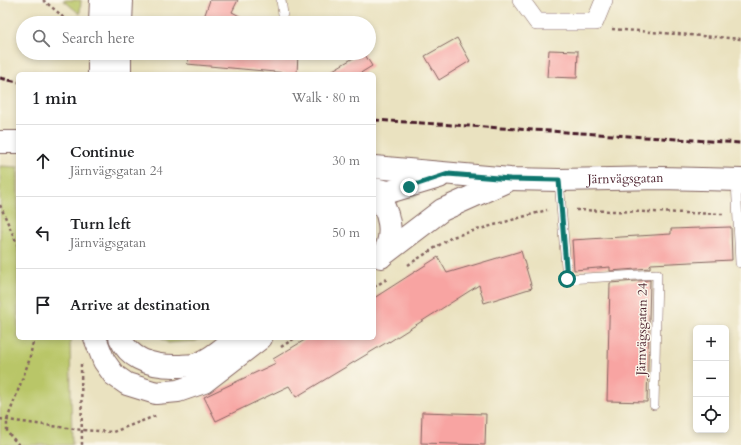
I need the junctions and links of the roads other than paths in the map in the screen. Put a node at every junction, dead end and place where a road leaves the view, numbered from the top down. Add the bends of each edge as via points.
1 (101, 0) edge
2 (122, 0) edge
3 (281, 0) edge
4 (521, 0) edge
5 (604, 0) edge
6 (283, 14) dead end
7 (100, 16) edge
8 (121, 16) edge
9 (0, 142) edge
10 (16, 142) edge
11 (376, 167) edge
12 (448, 174) junction
13 (510, 179) junction
14 (559, 180) junction
15 (738, 180) edge
16 (376, 189) edge
17 (376, 195) edge
18 (378, 260) edge
19 (741, 263) edge
20 (96, 340) edge
21 (233, 340) edge
22 (258, 340) edge
23 (122, 342) edge
24 (654, 405) dead end

1 - 7 main road
2 - 8 main road
3 - 6 lane
4 - 5 street via 537,22 595,22
9 - 10 main road
11 - 12 main road
12 - 13 main road, Järnvägsgatan
12 - 16 main road, Järnvägsgatan via 389,192
13 - 14 main road, Järnvägsgatan
13 - 18 main road, Järnvägsgatan via 442,210
14 - 15 main road, Järnvägsgatan
14 - 24 lane, Järnvägsgatan 24 via 567,279 657,274
15 - 19 lane
17 - 18 main road via 387,212 390,227 389,242
20 - 22 main road via 104,361 114,375 127,384 156,393 178,391 204,382
21 - 23 main road via 222,350 194,365 172,366 144,362 132,355

